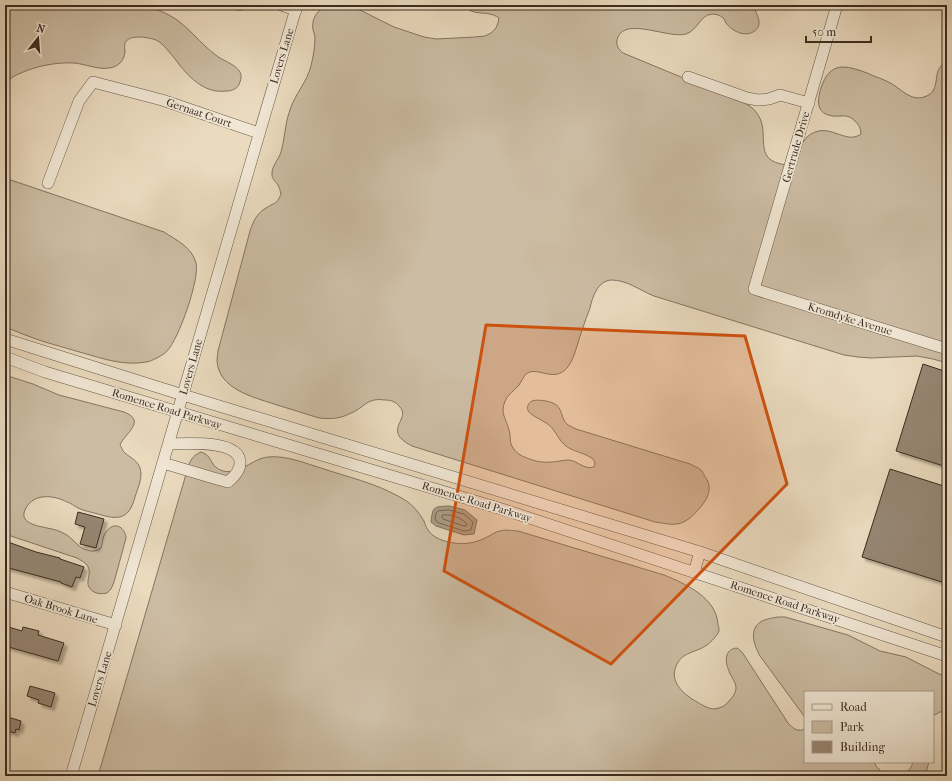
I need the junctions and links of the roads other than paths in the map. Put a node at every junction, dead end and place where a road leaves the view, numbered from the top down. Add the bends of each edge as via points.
1 (281, 5) edge
2 (837, 5) edge
3 (296, 7) edge
4 (688, 77) dead end
5 (809, 103) junction
6 (259, 133) junction
7 (48, 183) dead end
8 (754, 289) joint
9 (5, 339) edge
10 (947, 349) edge
11 (5, 357) edge
12 (183, 395) junction
13 (178, 412) junction
14 (168, 444) junction
15 (163, 463) junction
16 (700, 552) junction
17 (694, 572) junction
18 (5, 592) edge
19 (116, 626) junction
20 (947, 637) edge
21 (947, 656) edge
22 (71, 776) edge

1 - 3 street
2 - 5 street, Gertrude Drive
3 - 6 street, Lovers Lane
4 - 5 street via 747,98 769,99 780,95
5 - 8 street, Gertrude Drive
6 - 7 street, Gernaat Court via 162,100 94,82 79,101
6 - 12 street, Lovers Lane
8 - 10 street, Kromdyke Avenue
9 - 12 street, Romence Road Parkway
11 - 13 street, Romence Road Parkway via 45,372
12 - 13 street, Lovers Lane
12 - 16 street, Romence Road Parkway
13 - 14 street, Lovers Lane
13 - 17 street, Romence Road Parkway via 505,510
14 - 15 street, Lovers Lane
14 - 15 street via 217,445 232,450 239,456 240,465 228,482
15 - 19 street, Lovers Lane
16 - 17 street
16 - 20 street, Romence Road Parkway
17 - 21 street, Romence Road Parkway
18 - 19 street, Oak Brook Lane
19 - 22 street, Lovers Lane

